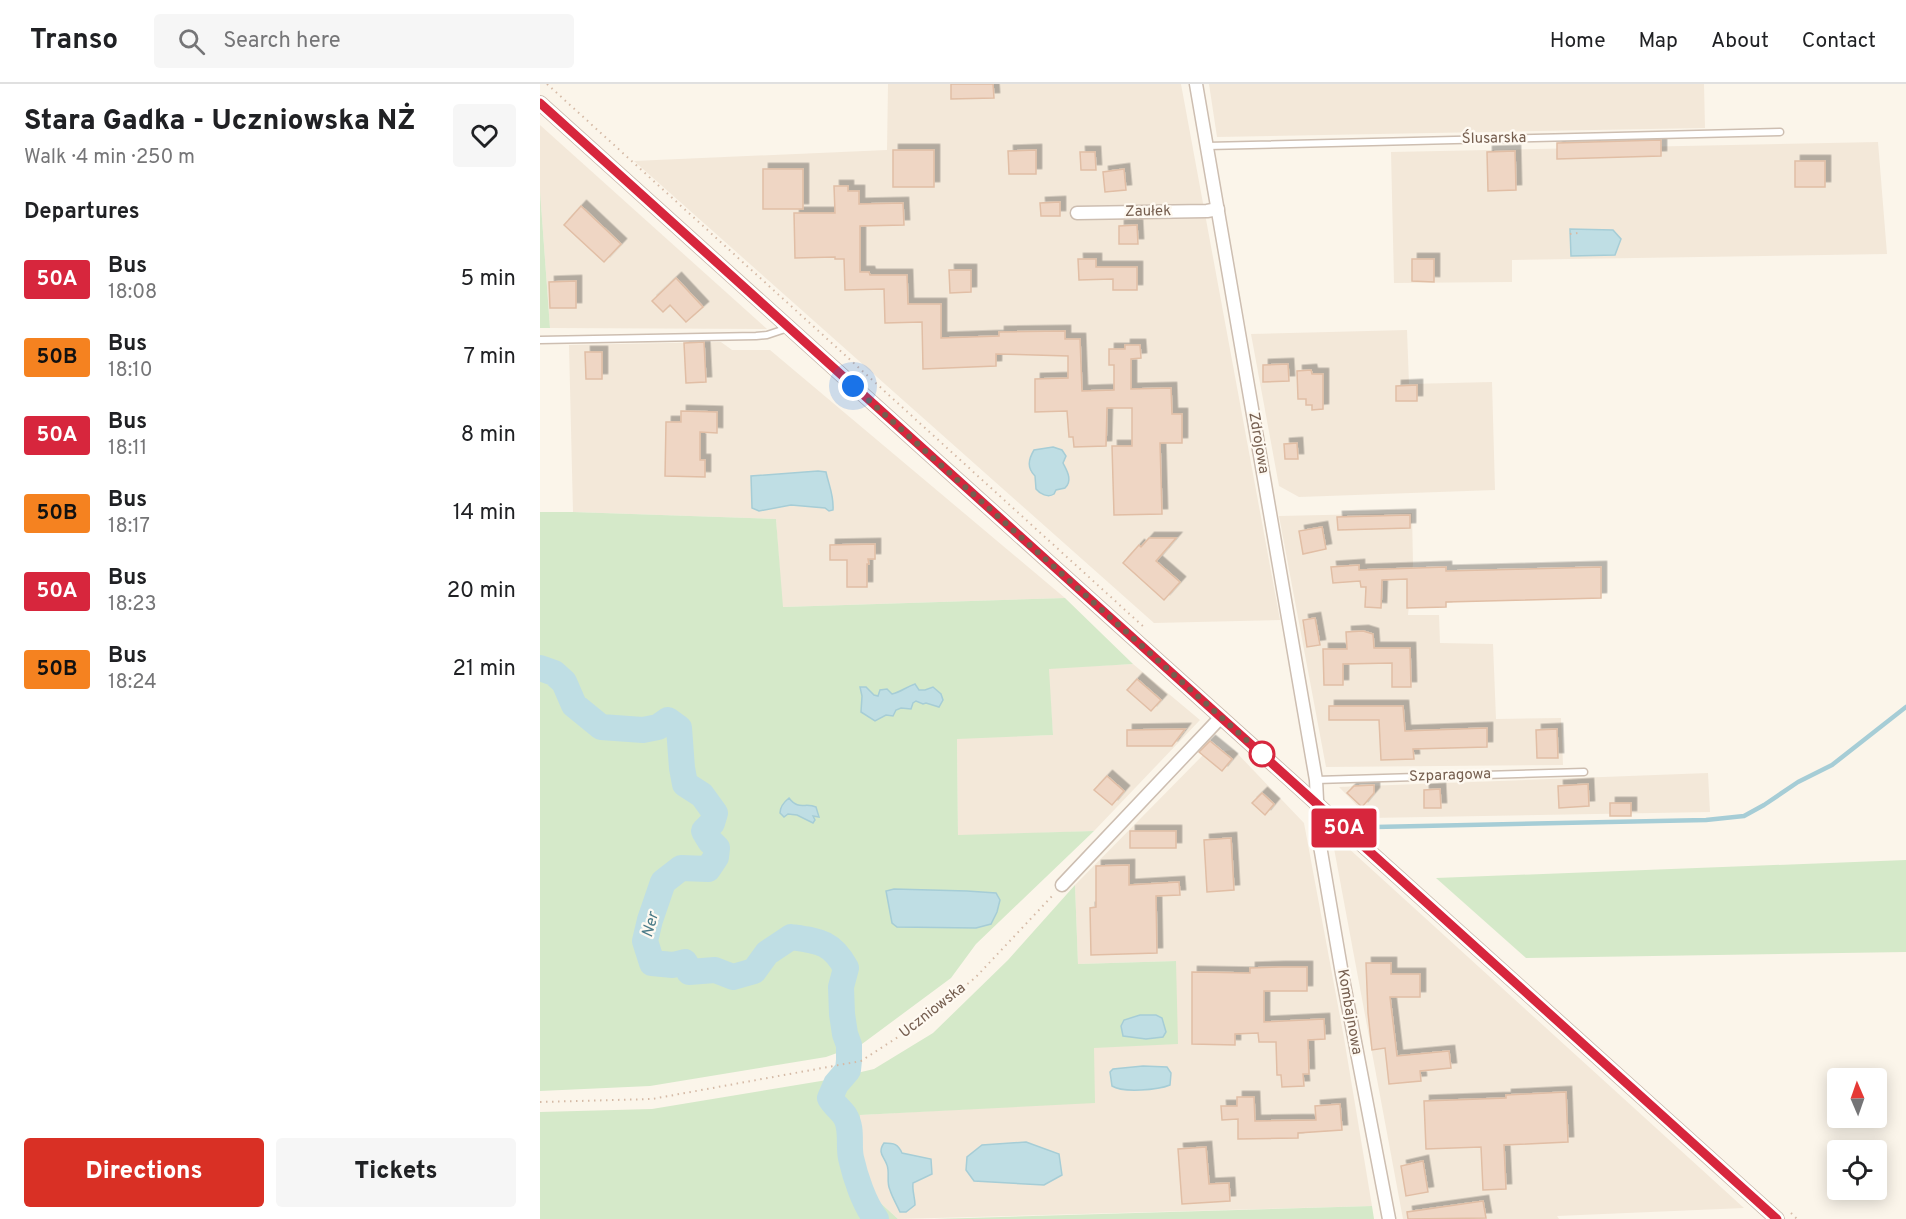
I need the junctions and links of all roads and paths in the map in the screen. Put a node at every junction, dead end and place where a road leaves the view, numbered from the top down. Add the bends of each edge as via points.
1 (547, 84) edge
2 (1196, 84) edge
3 (540, 104) edge
4 (1780, 132) dead end
5 (1207, 146) junction
6 (1218, 209) junction
7 (1077, 213) dead end
8 (1578, 233) dead end
9 (1570, 234) dead end
10 (788, 328) junction
11 (540, 340) edge
12 (1148, 631) dead end
13 (1221, 717) junction
14 (1584, 772) dead end
15 (1316, 780) junction
16 (1317, 803) junction
17 (1062, 885) joint
18 (540, 1102) edge
19 (1389, 1219) edge
20 (1777, 1219) edge

1 - 12 path
2 - 5 street, Zdrojowa
3 - 10 street
4 - 5 lane, Ślusarska
5 - 6 street, Zdrojowa
6 - 7 street, Zaułek
6 - 15 street, Zdrojowa
8 - 9 path
10 - 11 lane via 756,336
10 - 13 street
13 - 16 street
13 - 17 street
14 - 15 lane, Szparagowa
15 - 16 street, Zdrojowa
16 - 19 street, Kombajnowa via 1319,840 1342,974
16 - 20 street
17 - 18 path, Uczniowska via 975,978 912,1028 861,1061 652,1099

